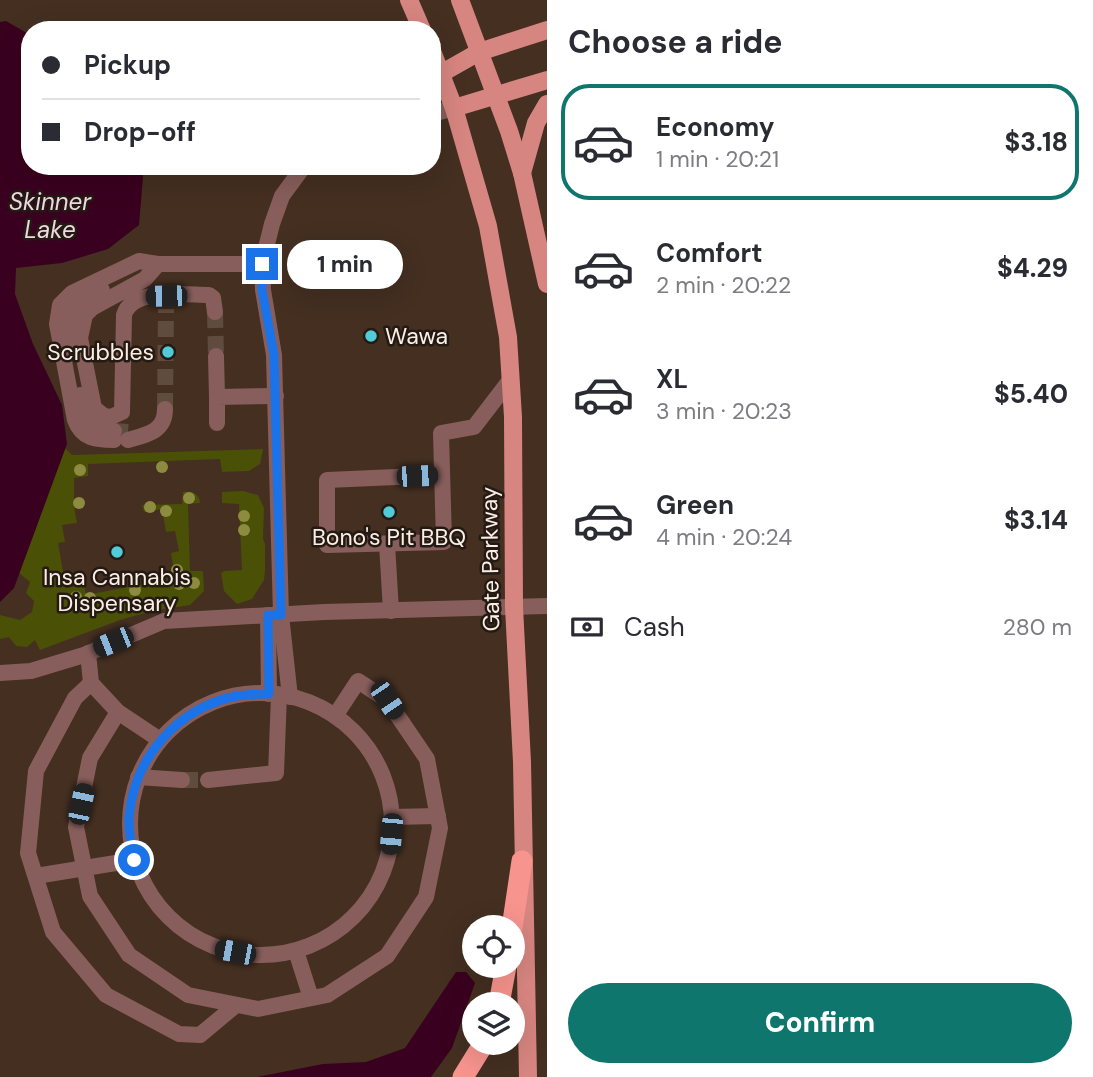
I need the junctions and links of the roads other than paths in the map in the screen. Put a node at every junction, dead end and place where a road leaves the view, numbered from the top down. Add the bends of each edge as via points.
1 (409, 0) edge
2 (460, 0) edge
3 (418, 21) edge
4 (547, 30) edge
5 (479, 52) junction
6 (441, 73) edge
7 (547, 80) edge
8 (441, 83) edge
9 (496, 95) junction
10 (547, 104) edge
11 (454, 108) junction
12 (441, 112) edge
13 (522, 173) junction
14 (297, 175) edge
15 (158, 264) junction
16 (262, 264) junction
17 (547, 284) edge
18 (215, 312) dead end
19 (216, 364) tunnel mouth
20 (510, 380) junction
21 (276, 396) junction
22 (217, 397) junction
23 (165, 409) tunnel mouth
24 (217, 423) dead end
25 (442, 475) junction
26 (341, 480) junction
27 (360, 544) junction
28 (387, 544) junction
29 (547, 606) edge
30 (514, 607) junction
31 (391, 611) junction
32 (275, 615) junction
33 (88, 653) junction
34 (0, 673) edge
35 (91, 683) junction
36 (279, 695) junction
37 (118, 712) junction
38 (335, 716) junction
39 (160, 740) junction
40 (138, 777) junction
41 (182, 780) tunnel mouth
42 (208, 780) tunnel mouth
43 (438, 816) junction
44 (392, 817) junction
45 (134, 860) junction
46 (522, 861) junction
47 (84, 867) junction
48 (36, 876) junction
49 (514, 915) edge
50 (296, 951) junction
51 (311, 998) junction
52 (236, 1005) junction
53 (477, 1055) edge
54 (463, 1077) edge
55 (528, 1077) edge

1 - 3 main road
2 - 5 main road
4 - 5 main road
5 - 6 main road
5 - 9 main road
7 - 9 main road
8 - 11 main road, Gate Parkway
9 - 11 main road
9 - 13 main road
10 - 13 main road via 536,123
11 - 12 street
11 - 20 main road, Gate Parkway via 488,226 508,337
13 - 17 main road
14 - 16 street via 282,196
15 - 16 street
15 - 18 street via 145,279 92,308 81,325 94,408 104,416 122,412 126,308 141,296 166,302 208,295 214,298
15 - 23 street via 139,261 72,293 60,306 57,324 78,429 95,439 152,433 165,417
16 - 21 street
19 - 22 street
20 - 25 street via 474,427 441,433
20 - 30 main road, Gate Parkway
21 - 22 street
21 - 32 street
22 - 24 street
25 - 26 street
25 - 28 street via 444,542
26 - 27 street via 327,480 327,545
26 - 27 street via 349,485 425,482 433,491 429,536 368,539
27 - 28 street
28 - 31 street
29 - 30 street
30 - 31 street
30 - 46 main road, Gate Parkway
31 - 32 street
32 - 33 street via 164,621
32 - 36 street
33 - 34 street via 30,671
33 - 35 street
35 - 37 street
35 - 48 street via 75,698 36,771 28,853
36 - 38 street via 313,704
36 - 39 street via 238,695 209,704 182,719
36 - 42 street via 276,773
37 - 39 street
37 - 47 street via 90,758 76,827
38 - 43 street via 358,681 387,700 427,758
38 - 44 street via 364,743 384,778
39 - 40 street
40 - 41 street
40 - 45 street via 129,818
43 - 44 street
43 - 51 street via 440,828 426,897 387,956 327,995
44 - 50 street via 390,852 364,905 329,937
45 - 47 street
45 - 50 street via 151,898 179,928 215,948 256,956
46 - 49 highway
46 - 55 main road, Gate Parkway
47 - 48 street
47 - 52 street via 90,896 129,955 188,995
48 - 52 street via 53,932 106,995 179,1034 200,1035
50 - 51 street
51 - 52 street via 258,1009
53 - 54 highway

